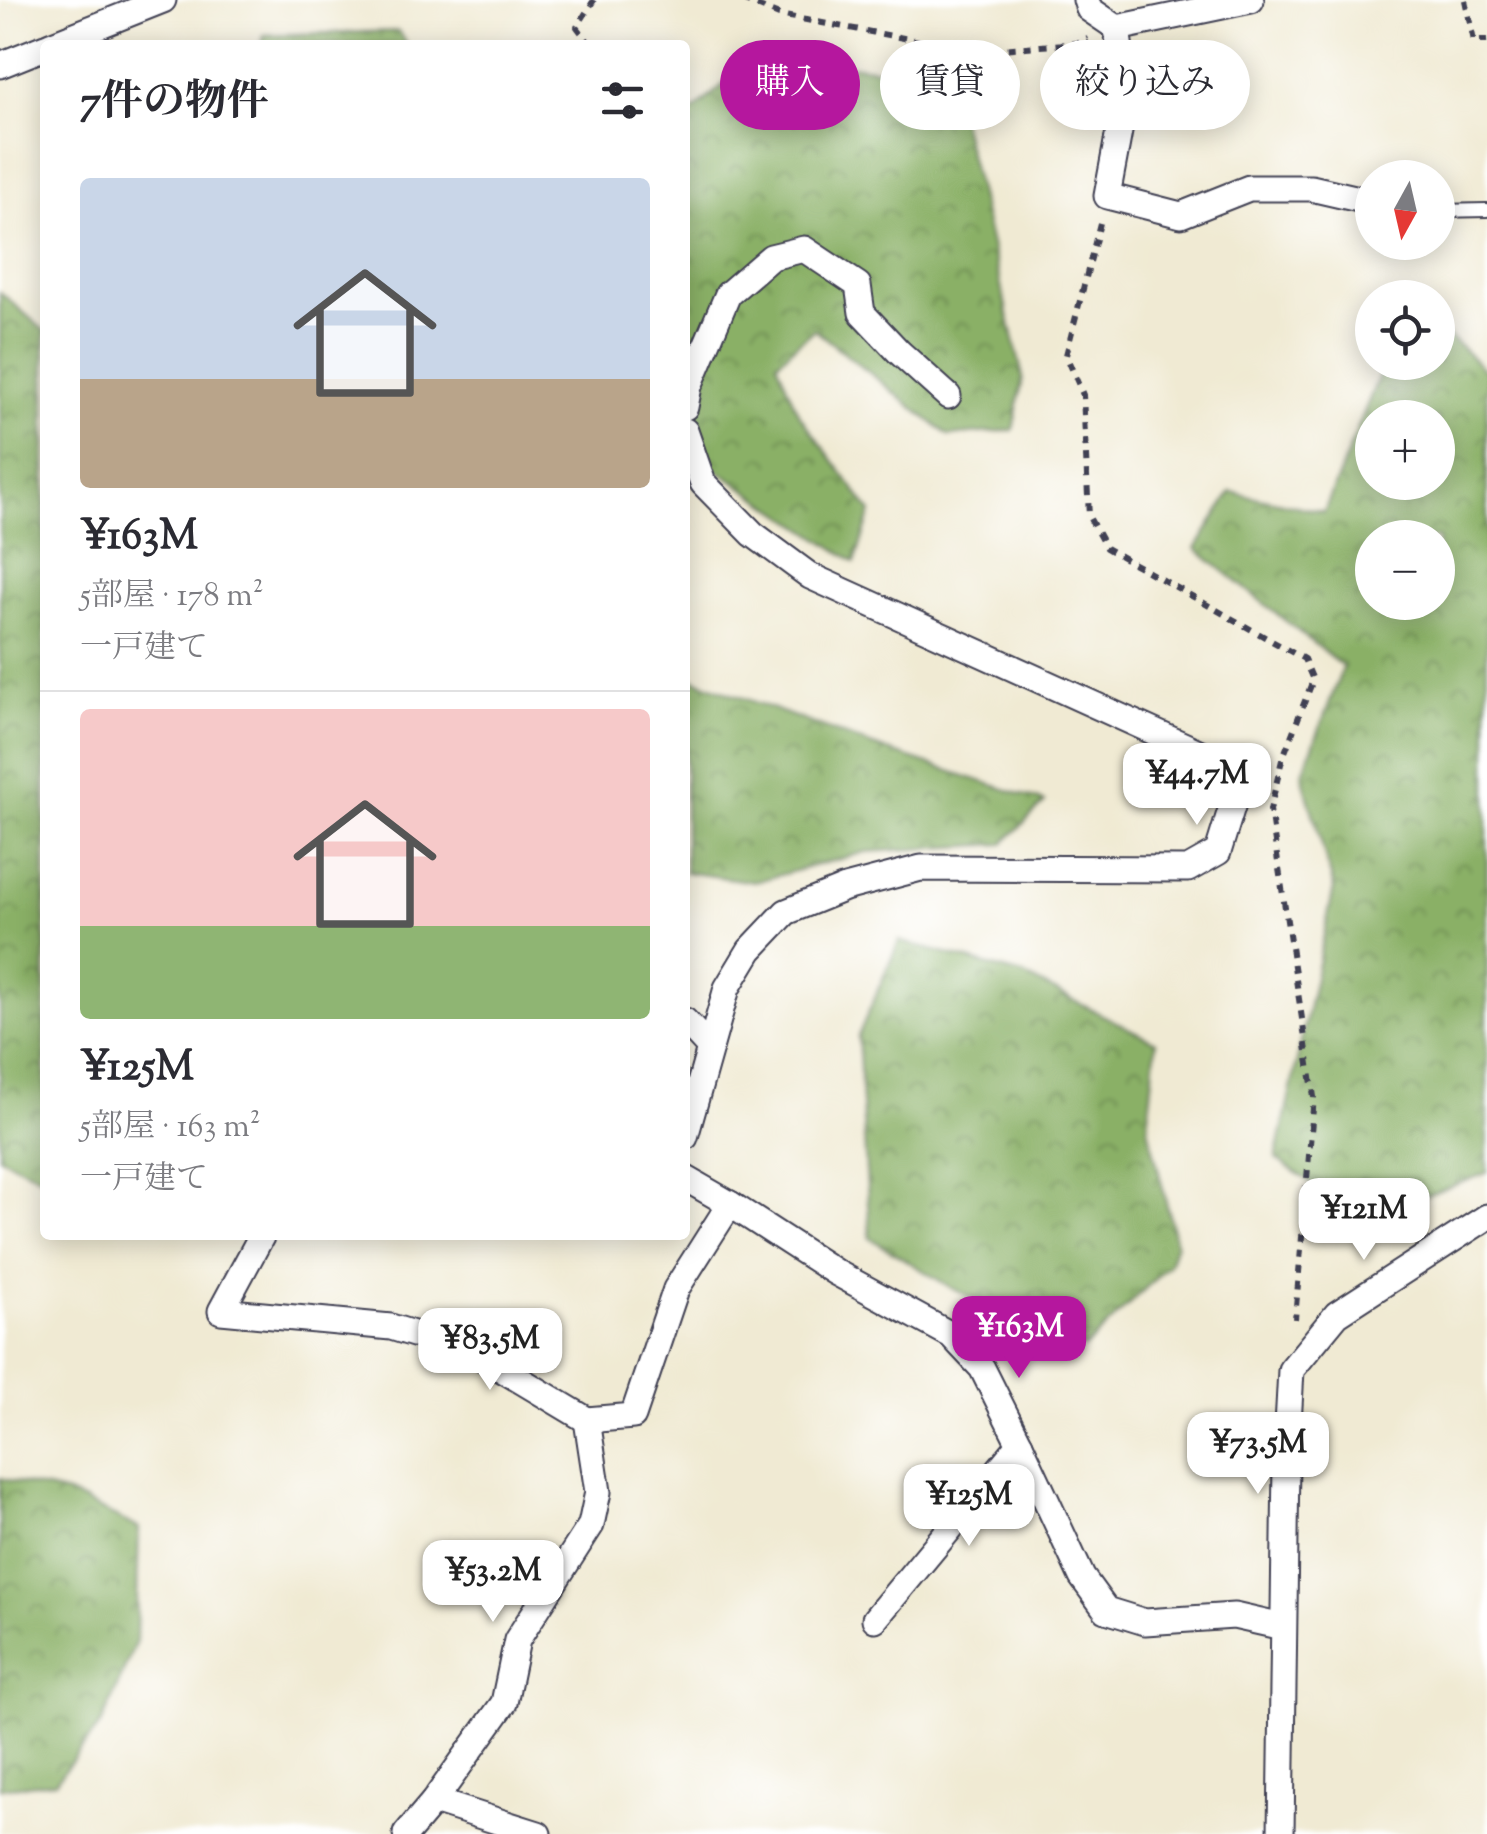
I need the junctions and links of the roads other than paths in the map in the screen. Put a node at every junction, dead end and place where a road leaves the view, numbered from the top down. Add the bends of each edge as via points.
1 (163, 0) edge
2 (1086, 0) edge
3 (1251, 0) edge
4 (1117, 28) junction
5 (63, 40) edge
6 (40, 49) edge
7 (0, 65) edge
8 (1355, 198) edge
9 (1487, 210) edge
10 (1455, 211) edge
11 (690, 384) edge
12 (948, 396) dead end
13 (690, 446) edge
14 (690, 1026) edge
15 (710, 1048) junction
16 (690, 1119) edge
17 (690, 1181) edge
18 (730, 1204) junction
19 (1487, 1216) edge
20 (259, 1240) edge
21 (587, 1420) junction
22 (1020, 1444) junction
23 (875, 1619) dead end
24 (1283, 1627) junction
25 (434, 1801) junction
26 (406, 1834) edge
27 (538, 1834) edge
28 (1281, 1834) edge

1 - 5 street
2 - 4 street via 1088,9
3 - 4 street
4 - 8 street via 1126,94 1107,196 1182,215 1248,188 1311,188
6 - 7 street
9 - 10 lane
11 - 12 street via 728,294 771,257 804,249 858,285 862,313
13 - 15 street via 703,483 753,534 810,576 1227,765 1238,787 1218,852 1188,870 921,868 786,912 750,950 727,988
14 - 15 street
15 - 16 street
17 - 18 street
18 - 21 street via 676,1289 633,1416
18 - 22 street via 834,1272 951,1335 982,1368
19 - 24 street via 1337,1314 1291,1370
20 - 21 street via 221,1311 391,1327 475,1352
21 - 25 street via 598,1492 591,1525 516,1640 504,1702
22 - 23 street
22 - 24 street via 1082,1577 1106,1610 1145,1622 1234,1616
24 - 28 street
25 - 26 street
25 - 27 street

